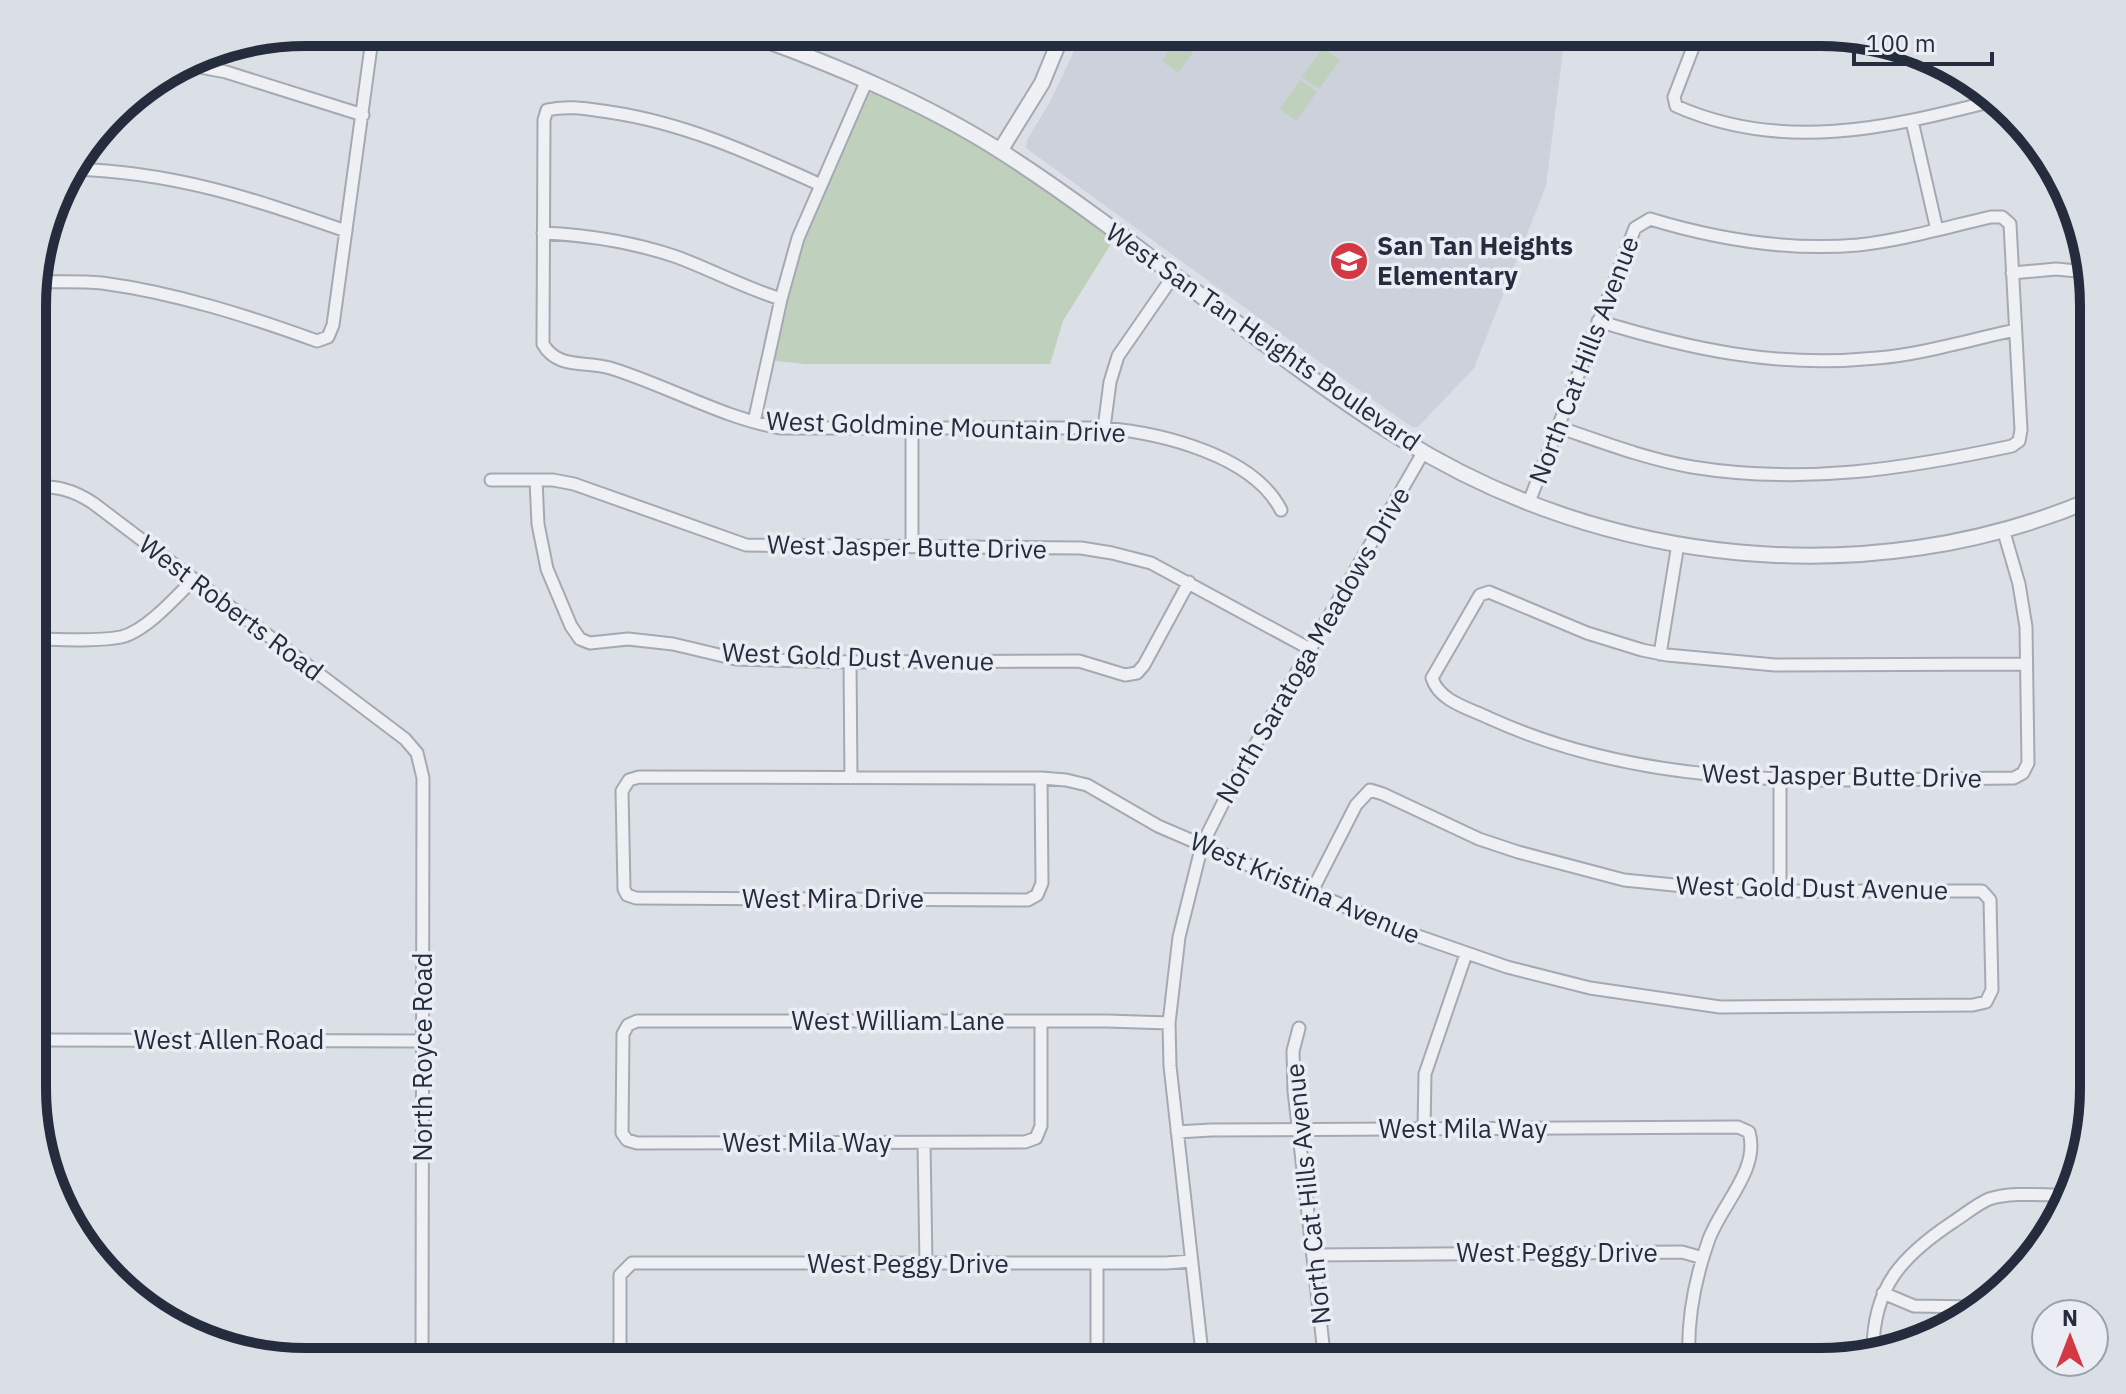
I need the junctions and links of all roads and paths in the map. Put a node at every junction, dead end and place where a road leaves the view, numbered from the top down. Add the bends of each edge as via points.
1 (371, 46) edge
2 (779, 46) edge
3 (1057, 46) edge
4 (1693, 46) edge
5 (204, 68) edge
6 (867, 80) junction
7 (1982, 104) edge
8 (363, 115) junction
9 (1912, 121) junction
10 (1000, 151) junction
11 (85, 170) edge
12 (821, 185) junction
13 (1937, 230) junction
14 (346, 231) junction
15 (543, 233) junction
16 (2077, 271) edge
17 (2012, 273) junction
18 (1174, 275) junction
19 (47, 282) edge
20 (781, 299) junction
21 (1598, 321) junction
22 (2015, 330) junction
23 (754, 422) junction
24 (1558, 427) junction
25 (1104, 428) junction
26 (912, 429) junction
27 (1424, 451) junction
28 (491, 480) dead end
29 (536, 480) junction
30 (46, 486) edge
31 (1529, 502) junction
32 (2079, 505) edge
33 (1281, 510) dead end
34 (2003, 529) junction
35 (1678, 544) junction
36 (912, 547) junction
37 (194, 579) junction
38 (1189, 582) junction
39 (46, 639) edge
40 (1310, 649) junction
41 (1660, 654) junction
42 (850, 662) junction
43 (2025, 664) junction
44 (417, 753) joint
45 (851, 778) junction
46 (1041, 778) junction
47 (1780, 779) junction
48 (1202, 845) junction
49 (1312, 891) junction
50 (1780, 892) junction
51 (627, 895) joint
52 (1466, 954) junction
53 (1986, 1002) joint
54 (1041, 1021) junction
55 (1169, 1023) junction
56 (1299, 1028) dead end
57 (46, 1040) edge
58 (423, 1041) junction
59 (1297, 1129) junction
60 (1424, 1129) junction
61 (1177, 1132) junction
62 (627, 1140) joint
63 (924, 1143) junction
64 (2056, 1195) edge
65 (1315, 1255) junction
66 (1703, 1258) junction
67 (1191, 1261) junction
68 (1097, 1263) junction
69 (926, 1265) junction
70 (1883, 1293) junction
71 (1959, 1307) edge
72 (1873, 1342) edge
73 (1097, 1347) edge
74 (1201, 1347) edge
75 (1324, 1347) edge
76 (1690, 1347) edge
77 (422, 1348) edge
78 (620, 1348) edge

1 - 8 street
2 - 6 street, West San Tan Heights Boulevard
3 - 10 street via 1042,83
4 - 9 street via 1674,97 1676,106 1696,115 1794,133 1845,133
5 - 8 street
6 - 10 street, West San Tan Heights Boulevard
6 - 12 street
7 - 9 street
8 - 14 street
9 - 13 street
10 - 18 street, West San Tan Heights Boulevard
11 - 14 street via 182,180
12 - 15 street via 671,125 562,107 547,110 544,120
12 - 20 street via 798,238
13 - 17 street via 2002,217 2010,224
13 - 21 street, North Cat Hills Avenue via 1857,245 1815,245 1719,236 1650,219 1635,228
14 - 19 street via 333,325 328,337 317,341 152,292 99,283
15 - 20 street via 629,243
15 - 23 street, West Goldmine Mountain Drive via 543,344 549,355 638,377
16 - 17 street
17 - 22 street
18 - 25 street via 1118,356
18 - 27 street, West San Tan Heights Boulevard via 1359,411
20 - 23 street
21 - 22 street via 1712,352 1797,360 1922,352
21 - 24 street, North Cat Hills Avenue
22 - 24 street via 2021,430 2012,446 1891,470 1787,474 1691,466
23 - 26 street, West Goldmine Mountain Drive via 781,428
24 - 31 street, North Cat Hills Avenue
25 - 26 street, West Goldmine Mountain Drive
25 - 33 street, West Goldmine Mountain Drive via 1155,435 1225,460 1262,483
26 - 36 street
27 - 31 street, West San Tan Heights Boulevard
27 - 40 street, North Saratoga Meadows Drive
28 - 29 street, West Jasper Butte Drive
29 - 36 street, West Jasper Butte Drive via 589,489 746,545
29 - 42 street, West Gold Dust Avenue via 547,569 580,639 673,644 736,659
30 - 37 street, West Roberts Road via 76,492
31 - 35 street, West San Tan Heights Boulevard via 1632,536
32 - 34 street, West San Tan Heights Boulevard
34 - 35 street, West San Tan Heights Boulevard via 1952,543 1821,558
34 - 43 street via 2023,606
35 - 41 street
36 - 38 street, West Jasper Butte Drive via 1081,548 1151,563
37 - 39 street via 123,637
37 - 44 street, West Roberts Road
38 - 40 street, West Jasper Butte Drive
38 - 42 street, West Gold Dust Avenue via 1137,673 1125,675 1079,661
40 - 48 street, North Saratoga Meadows Drive
41 - 43 street via 1775,665
41 - 47 street, West Jasper Butte Drive via 1587,633 1489,592 1480,595 1432,678 1445,697 1566,748 1698,775
42 - 45 street
43 - 47 street, West Jasper Butte Drive via 2028,763 2014,778
44 - 58 street, North Royce Road via 423,778
45 - 46 street, West Kristina Avenue
45 - 51 street, West Kristina Avenue via 629,780 622,791
46 - 48 street, West Kristina Avenue via 1087,785
46 - 51 street, West Mira Drive via 1042,883 1028,900
47 - 50 street
48 - 49 street, West Kristina Avenue
48 - 55 street, North Saratoga Meadows Drive via 1179,937
49 - 50 street, West Gold Dust Avenue via 1356,805 1370,790 1479,839 1624,880
49 - 52 street, West Kristina Avenue
50 - 53 street, West Gold Dust Avenue via 1982,891 1990,900 1992,990
52 - 53 street, West Kristina Avenue via 1590,988 1720,1007
52 - 60 street via 1425,1074
54 - 55 street, West William Lane
54 - 62 street, West William Lane via 637,1021 623,1034 622,1133
54 - 63 street, West Mila Way via 1041,1126 1036,1138
55 - 61 street, North Saratoga Meadows Drive
56 - 59 street, North Cat Hills Avenue via 1293,1051
57 - 58 street, West Allen Road
58 - 77 street, North Royce Road
59 - 60 street, West Mila Way
59 - 61 street, West Mila Way
59 - 65 street, North Cat Hills Avenue
60 - 66 street, West Mila Way via 1738,1127 1749,1132 1748,1165
61 - 67 street, North Saratoga Meadows Drive
62 - 63 street, West Mila Way
63 - 69 street
64 - 70 street via 1988,1200 1918,1245
65 - 66 street, West Peggy Drive via 1682,1252
65 - 75 street, North Cat Hills Avenue
66 - 76 street
67 - 68 street, West Peggy Drive
67 - 74 street, North Saratoga Meadows Drive
68 - 69 street, West Peggy Drive
68 - 73 street
69 - 78 street, West Peggy Drive via 632,1263 620,1275
70 - 71 street via 1914,1306
70 - 72 street

